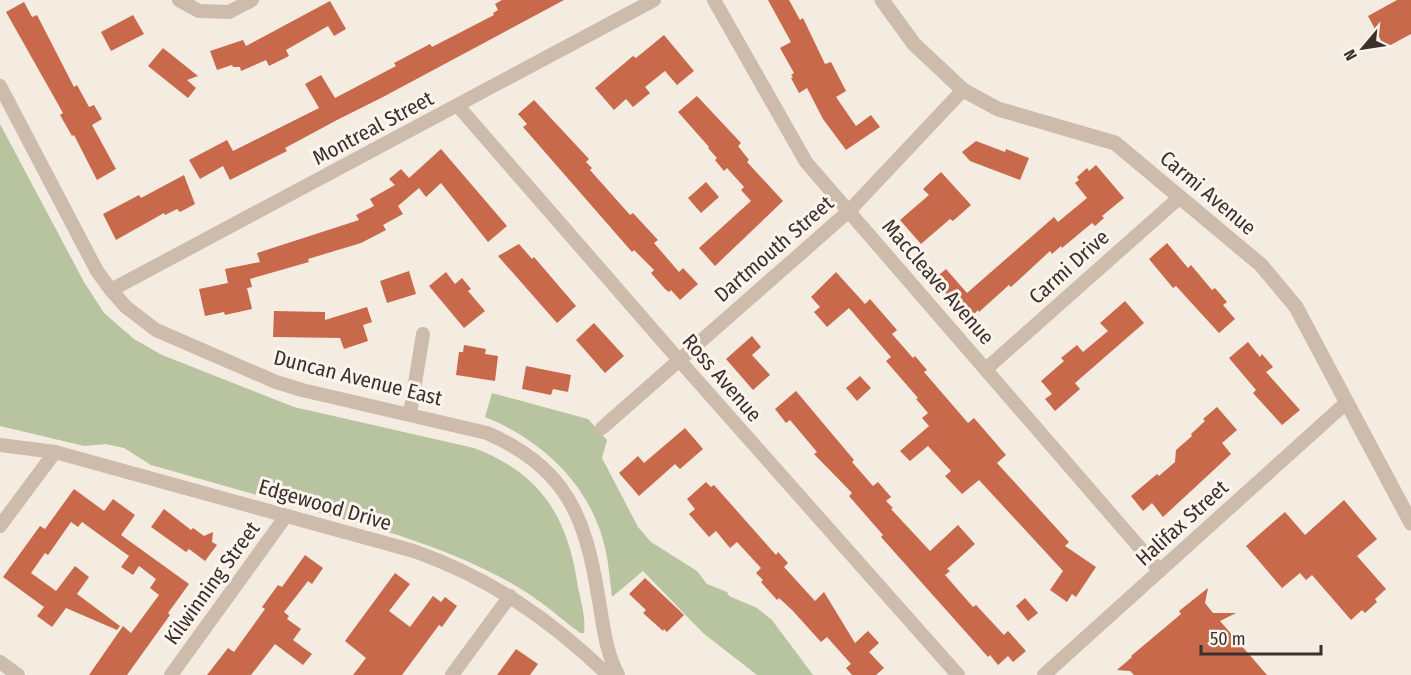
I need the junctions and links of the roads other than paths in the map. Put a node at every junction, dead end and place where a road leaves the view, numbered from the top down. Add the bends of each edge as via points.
1 (179, 0) edge
2 (252, 0) edge
3 (654, 0) edge
4 (714, 0) edge
5 (882, 0) edge
6 (0, 86) edge
7 (963, 90) junction
8 (458, 106) junction
9 (1180, 197) junction
10 (849, 212) junction
11 (111, 290) junction
12 (423, 334) dead end
13 (679, 360) junction
14 (986, 369) junction
15 (1347, 402) junction
16 (410, 414) junction
17 (602, 428) dead end
18 (0, 445) edge
19 (55, 452) junction
20 (286, 516) junction
21 (1411, 523) edge
22 (0, 526) edge
23 (1160, 571) junction
24 (510, 596) junction
25 (0, 662) edge
26 (18, 675) edge
27 (171, 675) edge
28 (452, 675) edge
29 (608, 675) edge
30 (618, 675) edge
31 (958, 675) edge
32 (1044, 675) edge

1 - 2 street via 199,11 229,12
3 - 8 street, Montreal Street
4 - 10 street, MacCleave Avenue via 806,162
5 - 7 street, Carmi Avenue via 914,44
6 - 11 street, Duncan Avenue East
7 - 9 street, Carmi Avenue via 998,109 1115,143
7 - 10 street, Dartmouth Street
8 - 11 street, Montreal Street
8 - 13 street, Ross Avenue
9 - 14 street, Carmi Drive
9 - 15 street, Carmi Avenue via 1261,265 1296,307
10 - 13 street, Dartmouth Street
10 - 14 street, MacCleave Avenue
11 - 16 street, Duncan Avenue East via 126,308 156,330 266,377 302,390
12 - 16 street
13 - 17 street, Dartmouth Street
13 - 31 street, Ross Avenue
14 - 23 street, MacCleave Avenue
15 - 21 street, Carmi Avenue
15 - 23 street, Halifax Street
16 - 30 street, Duncan Avenue East via 487,433 511,444 547,471 564,492 589,544 606,645
18 - 19 street, Edgewood Drive
19 - 20 street, Edgewood Drive
19 - 22 street
20 - 24 street, Edgewood Drive via 414,551
20 - 27 street, Kilwinning Street
23 - 32 street, Halifax Street
24 - 28 street
24 - 29 street, Edgewood Drive
25 - 26 street

